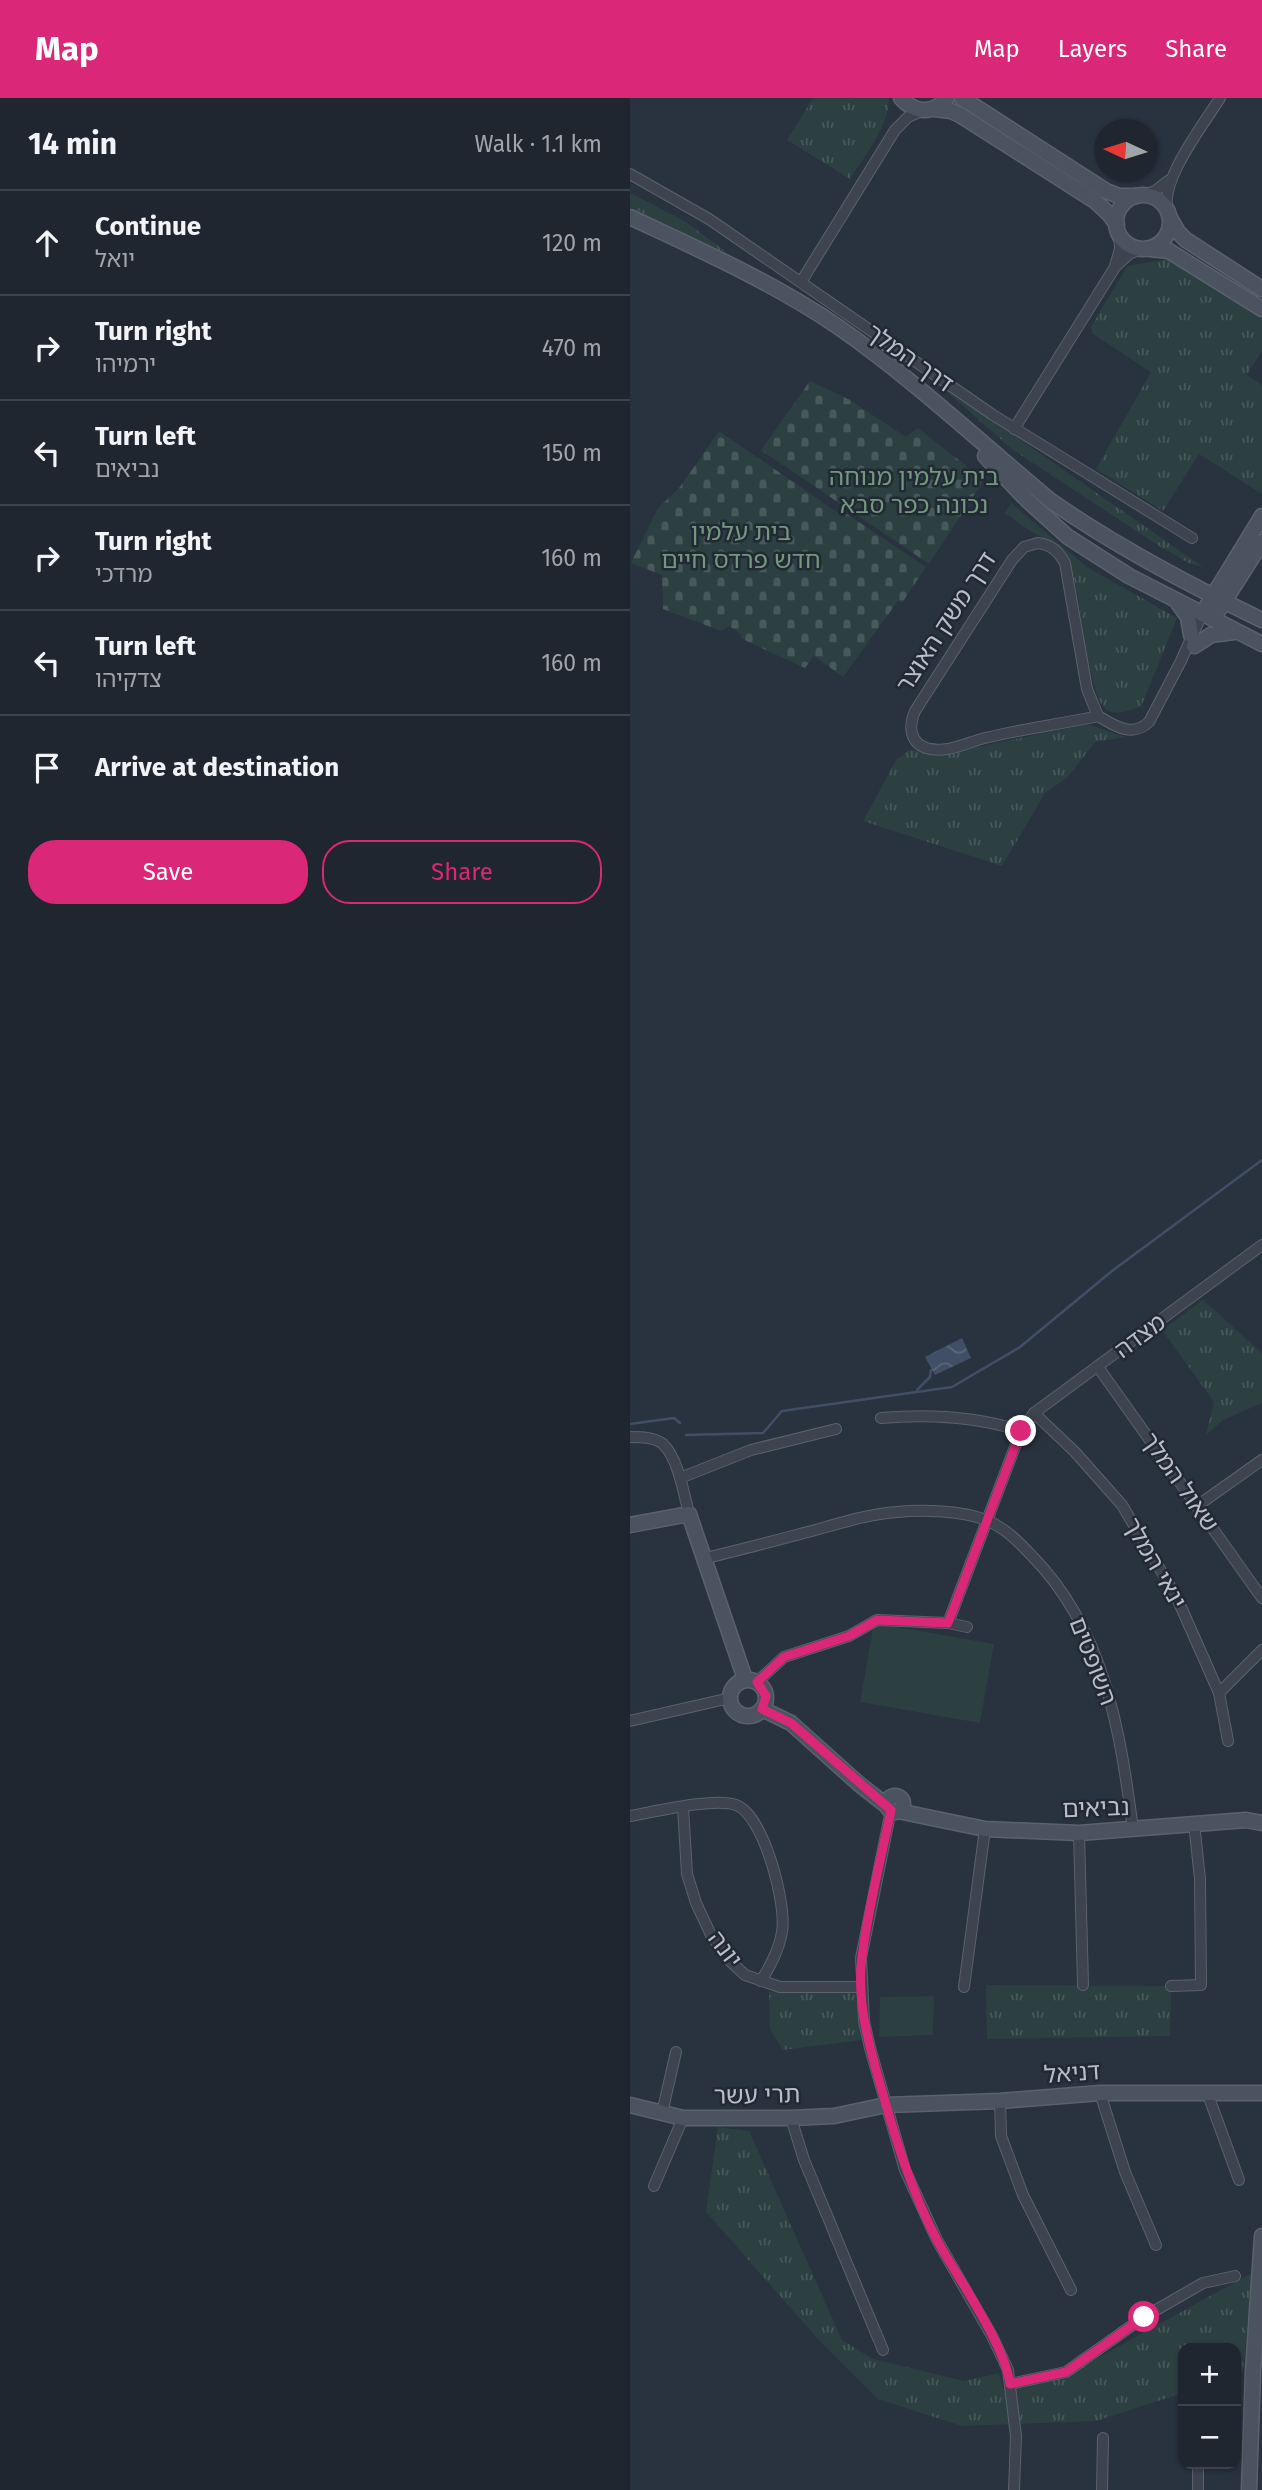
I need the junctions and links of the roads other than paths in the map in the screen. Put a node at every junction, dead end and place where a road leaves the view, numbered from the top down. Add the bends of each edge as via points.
1 (901, 98) edge
2 (947, 98) edge
3 (962, 98) edge
4 (1220, 98) edge
5 (929, 110) junction
6 (895, 130) junction
7 (630, 174) edge
8 (1171, 178) junction
9 (1139, 196) junction
10 (1169, 214) junction
11 (630, 217) edge
12 (1118, 229) junction
13 (1146, 249) junction
14 (1115, 267) junction
15 (801, 282) junction
16 (1262, 289) edge
17 (1262, 309) edge
18 (939, 407) junction
19 (1014, 429) junction
20 (1262, 516) edge
21 (1192, 538) dead end
22 (1262, 541) edge
23 (1233, 576) junction
24 (1183, 580) junction
25 (1219, 598) junction
26 (1174, 599) junction
27 (1208, 617) junction
28 (1256, 617) edge
29 (1238, 632) junction
30 (1193, 640) junction
31 (1262, 644) edge
32 (1092, 701) junction
33 (1098, 716) junction
34 (1083, 719) junction
35 (1262, 1245) edge
36 (1098, 1367) junction
37 (1034, 1413) junction
38 (881, 1418) dead end
39 (835, 1429) dead end
40 (1021, 1431) junction
41 (630, 1437) edge
42 (1262, 1460) edge
43 (680, 1478) junction
44 (1197, 1506) junction
45 (689, 1514) junction
46 (986, 1520) junction
47 (630, 1525) edge
48 (706, 1558) junction
49 (1262, 1598) edge
50 (948, 1623) junction
51 (967, 1627) dead end
52 (1262, 1650) edge
53 (751, 1681) junction
54 (1219, 1693) junction
55 (730, 1698) junction
56 (762, 1709) junction
57 (630, 1721) edge
58 (1228, 1741) dead end
59 (894, 1805) junction
60 (683, 1807) junction
61 (630, 1816) edge
62 (1194, 1823) junction
63 (1262, 1823) edge
64 (985, 1829) junction
65 (1133, 1829) junction
66 (1079, 1833) junction
67 (761, 1981) junction
68 (1083, 1985) dead end
69 (1171, 1986) dead end
70 (861, 1987) junction
71 (964, 1987) dead end
72 (676, 2052) dead end
73 (1100, 2092) junction
74 (1208, 2092) junction
75 (1262, 2093) edge
76 (1000, 2101) junction
77 (630, 2105) edge
78 (886, 2105) junction
79 (662, 2113) junction
80 (683, 2118) junction
81 (792, 2118) junction
82 (1239, 2180) dead end
83 (654, 2186) dead end
84 (1262, 2236) edge
85 (1156, 2245) dead end
86 (1235, 2276) dead end
87 (1071, 2290) dead end
88 (883, 2350) dead end
89 (1010, 2384) junction
90 (1103, 2438) dead end
91 (1198, 2469) edge
92 (1014, 2490) edge
93 (1102, 2490) edge
94 (1198, 2490) edge
95 (1249, 2490) edge

1 - 5 street via 910,107
1 - 6 street
2 - 5 street
3 - 9 street via 1106,191
4 - 8 street
5 - 6 street via 908,117
5 - 12 street via 960,115 1103,208
6 - 15 street
7 - 15 street, דרך המלך via 692,208
8 - 9 street
8 - 10 street via 1165,196
9 - 10 street via 1157,200
9 - 12 street via 1120,208
10 - 13 street via 1166,237
10 - 16 street via 1186,240
11 - 18 street via 801,304 877,356
12 - 13 street via 1129,245
12 - 14 street
13 - 14 street via 1131,253
13 - 17 street via 1169,251
14 - 19 street
15 - 19 street, דרך המלך
18 - 24 street via 1051,501
18 - 26 street via 1068,537
19 - 21 street, דרך המלך
20 - 23 street
22 - 23 street
23 - 24 street via 1198,583
23 - 25 street
23 - 28 street via 1240,601
24 - 25 street
25 - 27 street
25 - 28 street
26 - 27 street
26 - 30 street via 1186,615
27 - 29 street
27 - 30 street
29 - 30 street
29 - 31 street
30 - 33 street via 1143,728 1126,730
32 - 33 street, דרך משק האוצר
32 - 34 street
32 - 34 street, דרך משק האוצר via 1065,563 1051,546 1029,544 1012,560 915,711 911,726 915,740 924,747 951,750 985,738
33 - 34 street, דרך משק האוצר
35 - 36 street, מצדה
36 - 37 street, מצדה
36 - 44 street, שאול המלך
37 - 40 street, מצדה
37 - 54 street, ינאי המלך via 1122,1505 1177,1598
38 - 40 street via 956,1417
39 - 43 street via 751,1450
40 - 46 street, מצדה
41 - 43 street via 652,1438 663,1444
42 - 44 street
43 - 45 street
44 - 49 street, שאול המלך
45 - 47 street
45 - 48 street
46 - 48 street, השופטים via 898,1511
46 - 50 street, מצדה
46 - 65 street, השופטים via 1016,1539 1050,1573 1080,1618 1114,1716
48 - 53 street
50 - 51 street
50 - 53 street via 877,1620 849,1636 784,1657
52 - 54 street
53 - 55 street via 733,1687
53 - 56 street via 766,1696
54 - 58 street, ינאי המלך
55 - 56 street via 739,1714 750,1716
55 - 57 street
56 - 59 street, נביאים via 791,1723 859,1784
59 - 64 street, נביאים
59 - 70 street via 861,1958
60 - 61 street
60 - 67 street, יונה via 687,1874 696,1903 729,1960 745,1975
60 - 67 street via 739,1806 765,1844 783,1931
62 - 63 street, נביאים
62 - 65 street, נביאים
62 - 69 street via 1200,1879 1201,1985
64 - 66 street, נביאים
64 - 71 street
65 - 66 street, נביאים
66 - 68 street
67 - 70 street, יונה via 780,1987
70 - 78 street via 867,2034
72 - 79 street
73 - 74 street, דניאל
73 - 76 street, דניאל
73 - 85 street via 1125,2172
74 - 75 street, דניאל
74 - 82 street
76 - 78 street, דניאל
76 - 87 street via 1005,2148
77 - 79 street, תרי עשר
78 - 81 street, תרי עשר via 834,2116
78 - 89 street via 905,2170 937,2240 992,2336
79 - 80 street, תרי עשר
80 - 81 street, תרי עשר
80 - 83 street
81 - 88 street via 804,2160
84 - 95 street
86 - 89 street via 1203,2283 1144,2317 1066,2372
89 - 92 street via 1016,2436
90 - 93 street
91 - 94 street

